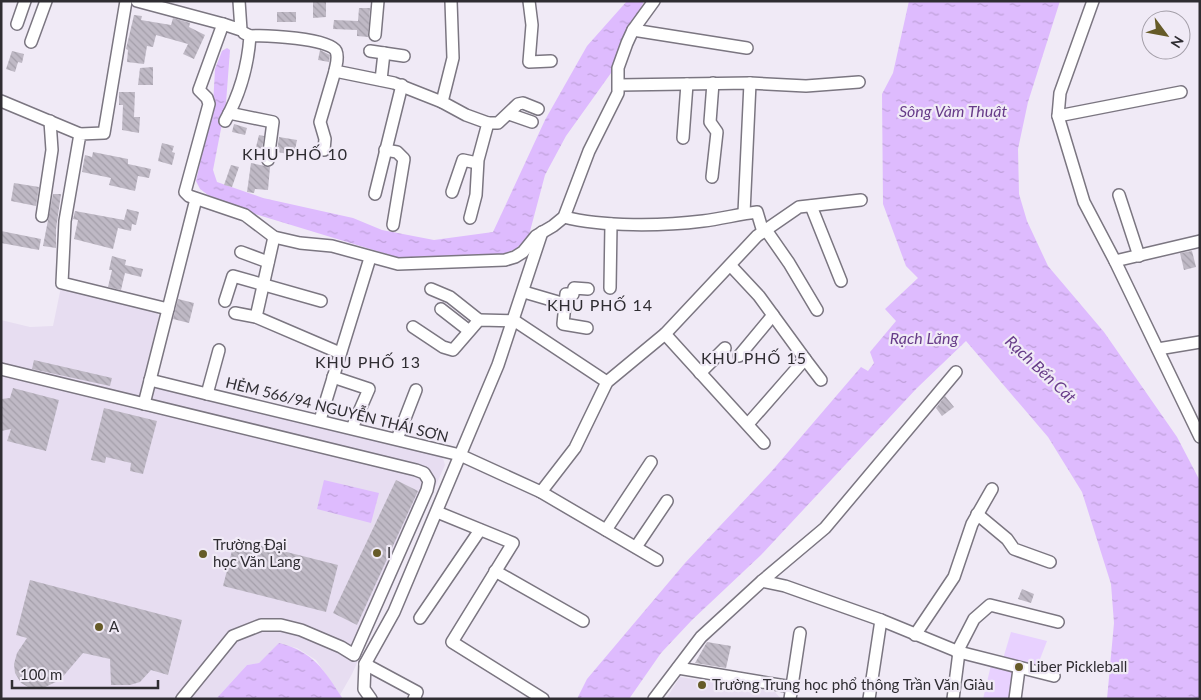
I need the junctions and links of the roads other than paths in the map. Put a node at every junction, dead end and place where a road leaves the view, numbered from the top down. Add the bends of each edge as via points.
1 (25, 1) edge
2 (46, 1) edge
3 (126, 1) edge
4 (137, 1) edge
5 (239, 1) edge
6 (378, 1) edge
7 (451, 1) edge
8 (529, 1) edge
9 (654, 1) edge
10 (1094, 1) edge
11 (17, 24) dead end
12 (223, 24) junction
13 (633, 30) junction
14 (245, 33) junction
15 (375, 35) dead end
16 (31, 42) dead end
17 (748, 48) dead end
18 (370, 51) dead end
19 (384, 53) junction
20 (404, 56) dead end
21 (551, 61) dead end
22 (335, 71) junction
23 (381, 80) junction
24 (750, 82) junction
25 (859, 82) dead end
26 (713, 83) junction
27 (688, 84) junction
28 (619, 85) junction
29 (402, 86) junction
30 (1181, 92) dead end
31 (1, 101) edge
32 (442, 102) junction
33 (538, 109) dead end
34 (509, 114) junction
35 (1058, 116) junction
36 (50, 121) junction
37 (532, 122) dead end
38 (488, 123) junction
39 (80, 134) junction
40 (683, 138) dead end
41 (324, 150) dead end
42 (385, 150) junction
43 (268, 160) dead end
44 (477, 163) junction
45 (712, 177) dead end
46 (452, 192) dead end
47 (375, 194) dead end
48 (1119, 195) dead end
49 (196, 199) junction
50 (861, 200) dead end
51 (810, 206) junction
52 (744, 213) junction
53 (42, 216) dead end
54 (564, 217) junction
55 (470, 218) dead end
56 (611, 224) junction
57 (393, 225) dead end
58 (543, 231) junction
59 (764, 231) junction
60 (274, 236) junction
61 (1200, 241) edge
62 (241, 252) dead end
63 (1139, 256) junction
64 (370, 258) junction
65 (1115, 261) junction
66 (268, 262) junction
67 (731, 266) junction
68 (841, 282) dead end
69 (263, 285) junction
70 (610, 288) dead end
71 (431, 289) dead end
72 (588, 289) dead end
73 (524, 292) junction
74 (225, 301) dead end
75 (322, 301) dead end
76 (565, 304) junction
77 (168, 309) junction
78 (441, 309) dead end
79 (818, 310) dead end
80 (235, 313) dead end
81 (773, 315) junction
82 (256, 318) junction
83 (479, 320) junction
84 (515, 321) junction
85 (413, 327) dead end
86 (587, 328) dead end
87 (468, 330) junction
88 (665, 334) junction
89 (1200, 342) edge
90 (725, 348) dead end
91 (1158, 349) junction
92 (219, 350) dead end
93 (340, 353) junction
94 (739, 356) dead end
95 (805, 359) junction
96 (1, 369) edge
97 (956, 372) dead end
98 (700, 373) junction
99 (333, 378) junction
100 (150, 380) junction
101 (821, 380) dead end
102 (607, 382) junction
103 (416, 390) dead end
104 (208, 394) junction
105 (144, 404) junction
106 (320, 420) junction
107 (748, 424) junction
108 (352, 428) junction
109 (1200, 437) edge
110 (397, 439) junction
111 (764, 443) dead end
112 (460, 455) junction
113 (651, 462) dead end
114 (992, 489) dead end
115 (541, 492) junction
116 (667, 501) dead end
117 (437, 512) junction
118 (977, 514) junction
119 (480, 530) junction
120 (606, 530) junction
121 (636, 547) junction
122 (657, 560) dead end
123 (1050, 562) dead end
124 (496, 571) junction
125 (762, 580) junction
126 (420, 618) dead end
127 (881, 620) junction
128 (583, 621) dead end
129 (1058, 622) dead end
130 (800, 633) dead end
131 (915, 635) junction
132 (958, 652) junction
133 (365, 664) junction
134 (678, 668) junction
135 (1019, 669) junction
136 (1054, 676) dead end
137 (792, 687) junction
138 (416, 696) edge
139 (537, 697) edge
140 (182, 699) edge
141 (371, 699) edge
142 (654, 699) edge
143 (790, 699) edge
144 (869, 699) edge
145 (953, 699) edge
146 (1015, 699) edge

1 - 11 street
2 - 16 street
3 - 39 street via 104,133
4 - 12 street
5 - 14 street
6 - 15 street
7 - 32 street via 453,58
8 - 21 street via 532,25 529,62
9 - 13 street
10 - 35 street via 1060,93
12 - 14 street
12 - 49 street via 199,90 209,104 185,192
13 - 17 street
13 - 28 street via 620,59
14 - 22 street via 328,45 338,59
14 - 43 street via 245,68 227,117 273,122
18 - 19 street
19 - 20 street
19 - 23 street
22 - 23 street
22 - 41 street via 320,122 325,139
23 - 29 street
24 - 25 street via 806,86
24 - 26 street
24 - 52 street
26 - 27 street
26 - 45 street via 710,122 717,132
27 - 28 street
27 - 40 street
28 - 54 street
29 - 32 street
29 - 42 street
30 - 35 street
31 - 36 street
32 - 38 street
33 - 34 street via 523,103
34 - 37 street
34 - 38 street via 498,123
35 - 65 street via 1084,202
36 - 39 street
36 - 53 street via 52,150
38 - 44 street
39 - 77 street via 65,221 62,283
42 - 47 street
42 - 57 street via 397,152 404,159
44 - 46 street via 463,160
44 - 55 street via 476,195
48 - 63 street
49 - 60 street via 245,215
49 - 77 street
50 - 51 street
51 - 59 street via 799,207
51 - 68 street
52 - 56 street via 703,221
52 - 59 street via 757,212
54 - 56 street
54 - 58 street
56 - 70 street
58 - 64 street via 523,252 505,260 414,265
58 - 73 street
59 - 67 street
59 - 79 street via 789,263
60 - 64 street via 332,246
60 - 66 street
61 - 63 street
62 - 66 street
63 - 65 street
64 - 93 street
65 - 91 street
66 - 69 street
67 - 81 street
67 - 88 street
69 - 74 street via 233,276
69 - 75 street
69 - 82 street
71 - 83 street via 450,297
72 - 76 street via 574,288 573,294 566,294
73 - 76 street
73 - 84 street
76 - 86 street via 562,324
77 - 100 street
78 - 87 street
80 - 82 street
81 - 94 street
81 - 95 street
82 - 93 street
83 - 84 street
83 - 87 street
84 - 102 street
84 - 112 street
85 - 87 street via 453,350
88 - 98 street
88 - 102 street
89 - 91 street
90 - 98 street
91 - 109 street
92 - 104 street
93 - 99 street
95 - 101 street
95 - 107 street
96 - 105 street
97 - 125 street via 825,528
98 - 107 street
99 - 106 street
99 - 108 street via 370,389
100 - 104 street, HẺM 566/94 NGUYỄN THÁI SƠN
100 - 105 street
102 - 115 street via 575,448
103 - 110 street
104 - 106 street, HẺM 566/94 NGUYỄN THÁI SƠN
105 - 140 street via 416,470 424,473 429,481 354,655 302,630 261,624 233,636
106 - 108 street, HẺM 566/94 NGUYỄN THÁI SƠN
107 - 111 street
108 - 110 street, HẺM 566/94 NGUYỄN THÁI SƠN
110 - 112 street, HẺM 566/94 NGUYỄN THÁI SƠN
112 - 115 street, HẺM 566/94 NGUYỄN THÁI SƠN
112 - 117 street
113 - 120 street
114 - 118 street
115 - 120 street, HẺM 566/94 NGUYỄN THÁI SƠN
116 - 121 street
117 - 119 street
117 - 133 street via 394,612
118 - 123 street via 1014,549
118 - 131 street via 954,577
119 - 124 street via 513,543
119 - 126 street
120 - 121 street, HẺM 566/94 NGUYỄN THÁI SƠN
121 - 122 street, HẺM 566/94 NGUYỄN THÁI SƠN
124 - 128 street
124 - 139 street via 452,642
125 - 127 street
125 - 134 street via 701,637
127 - 131 street
127 - 144 street
129 - 132 street via 990,605 974,619
130 - 137 street
131 - 132 street
132 - 135 street
132 - 145 street
133 - 138 street
133 - 141 street via 364,689
134 - 137 street
134 - 142 street
135 - 136 street
135 - 146 street
137 - 143 street

